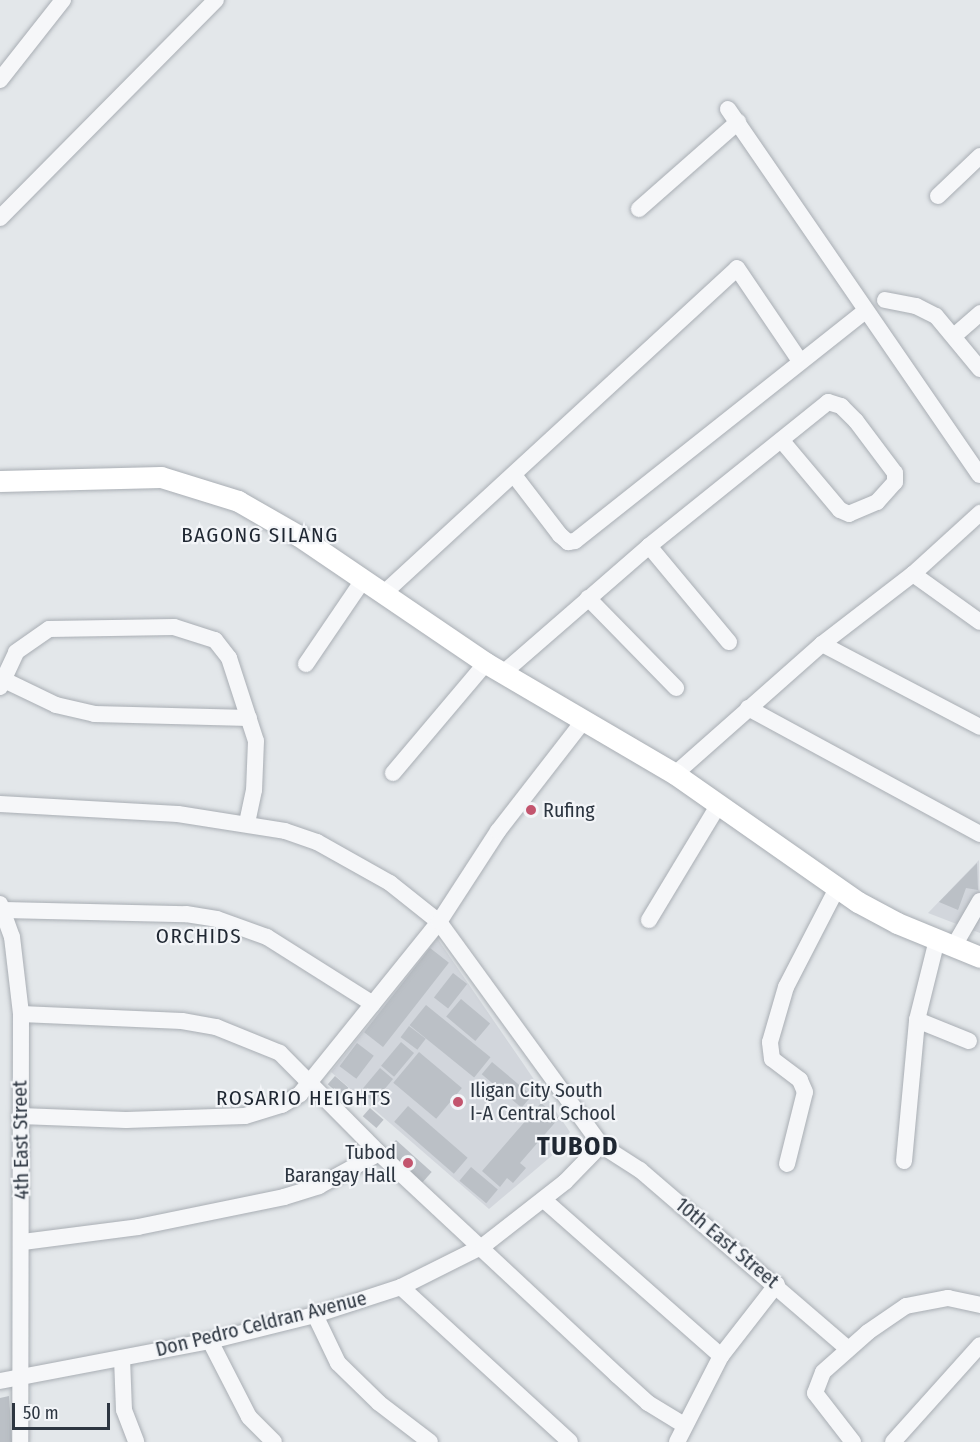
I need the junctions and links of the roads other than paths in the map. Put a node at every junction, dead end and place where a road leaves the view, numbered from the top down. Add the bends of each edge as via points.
1 (63, 0) edge
2 (216, 0) edge
3 (0, 80) edge
4 (980, 156) edge
5 (938, 196) dead end
6 (639, 209) dead end
7 (0, 218) edge
8 (885, 300) dead end
9 (865, 311) junction
10 (980, 313) edge
11 (954, 336) junction
12 (800, 361) junction
13 (980, 369) edge
14 (782, 441) junction
15 (514, 474) junction
16 (980, 475) edge
17 (0, 481) edge
18 (980, 513) edge
19 (649, 546) junction
20 (913, 574) junction
21 (363, 580) junction
22 (383, 594) junction
23 (588, 598) junction
24 (980, 622) edge
25 (729, 642) dead end
26 (822, 644) junction
27 (306, 664) dead end
28 (495, 668) junction
29 (1, 681) edge
30 (676, 688) dead end
31 (748, 708) junction
32 (249, 718) junction
33 (584, 720) junction
34 (980, 727) edge
35 (393, 773) dead end
36 (675, 774) junction
37 (0, 804) edge
38 (719, 804) junction
39 (247, 824) junction
40 (980, 834) edge
41 (837, 888) junction
42 (980, 901) edge
43 (2, 907) edge
44 (650, 920) dead end
45 (439, 922) junction
46 (945, 943) junction
47 (980, 957) edge
48 (373, 1004) junction
49 (21, 1014) junction
50 (917, 1020) junction
51 (969, 1041) dead end
52 (313, 1082) junction
53 (20, 1116) junction
54 (601, 1145) junction
55 (380, 1153) junction
56 (904, 1161) dead end
57 (788, 1164) dead end
58 (544, 1200) junction
59 (23, 1242) junction
60 (483, 1246) junction
61 (777, 1284) junction
62 (401, 1287) junction
63 (980, 1305) edge
64 (315, 1315) junction
65 (210, 1341) junction
66 (980, 1345) edge
67 (848, 1348) junction
68 (721, 1356) junction
69 (122, 1358) junction
70 (17, 1378) junction
71 (0, 1381) edge
72 (684, 1425) junction
73 (20, 1442) edge
74 (136, 1442) edge
75 (274, 1442) edge
76 (430, 1442) edge
77 (570, 1442) edge
78 (677, 1442) edge
79 (853, 1442) edge
80 (893, 1442) edge

1 - 3 street
2 - 7 street
4 - 5 street
6 - 9 street via 733,116
8 - 11 street via 929,312
9 - 12 street
9 - 16 street
10 - 11 street
11 - 13 street
12 - 15 street via 572,543 560,535
12 - 15 street via 736,268
14 - 14 street via 828,402 836,402 856,420 882,455 895,473 895,482 877,502 849,514 840,510
14 - 19 street
15 - 22 street
17 - 21 main road via 129,475 190,483 272,519
18 - 20 street
19 - 23 street
19 - 25 street
20 - 24 street
20 - 26 street
21 - 22 main road
21 - 27 street
22 - 28 main road
23 - 28 street
23 - 30 street
26 - 31 street
26 - 34 street
28 - 33 main road
28 - 35 street
29 - 32 street via 56,705 94,714
29 - 32 street via 16,652 49,629 174,627 215,640 229,658
31 - 36 street
31 - 40 street
32 - 39 street via 256,761
33 - 36 main road
33 - 45 street via 498,831
36 - 38 main road
37 - 39 street via 178,814
38 - 41 main road
38 - 44 street
39 - 45 street via 317,842 390,883
41 - 46 main road via 897,923
41 - 57 street via 786,987 770,1042 772,1059 800,1080 806,1092
42 - 46 street
43 - 48 street via 186,914 217,919 267,937
43 - 49 street, 4th East Street via 12,938
45 - 48 street
45 - 54 street
46 - 47 main road
46 - 50 street
48 - 52 street
49 - 52 street via 182,1021 216,1027 280,1053
49 - 53 street, 4th East Street
50 - 51 street
50 - 56 street
52 - 53 street via 282,1105 245,1116 126,1120
52 - 55 street
53 - 59 street, 4th East Street
54 - 58 street, Don Pedro Celdran Avenue
54 - 61 street, 10th East Street via 640,1170
55 - 59 street via 319,1186 284,1197 138,1227
55 - 60 street
58 - 60 street, Don Pedro Celdran Avenue
58 - 68 street
59 - 70 street, 4th East Street
60 - 62 street, Don Pedro Celdran Avenue
60 - 72 street via 616,1376 648,1403
61 - 67 street, 10th East Street
61 - 68 street
62 - 64 street, Don Pedro Celdran Avenue
62 - 77 street
63 - 67 street via 957,1299 921,1301 889,1316
64 - 65 street, Don Pedro Celdran Avenue
64 - 76 street via 338,1363 379,1403
65 - 69 street, Don Pedro Celdran Avenue
65 - 75 street via 249,1417
66 - 80 street
67 - 79 street via 823,1372 814,1393
68 - 72 street
69 - 70 street, Don Pedro Celdran Avenue
69 - 74 street via 124,1410
70 - 71 street, Don Pedro Celdran Avenue
70 - 73 street, 4th East Street
72 - 78 street

